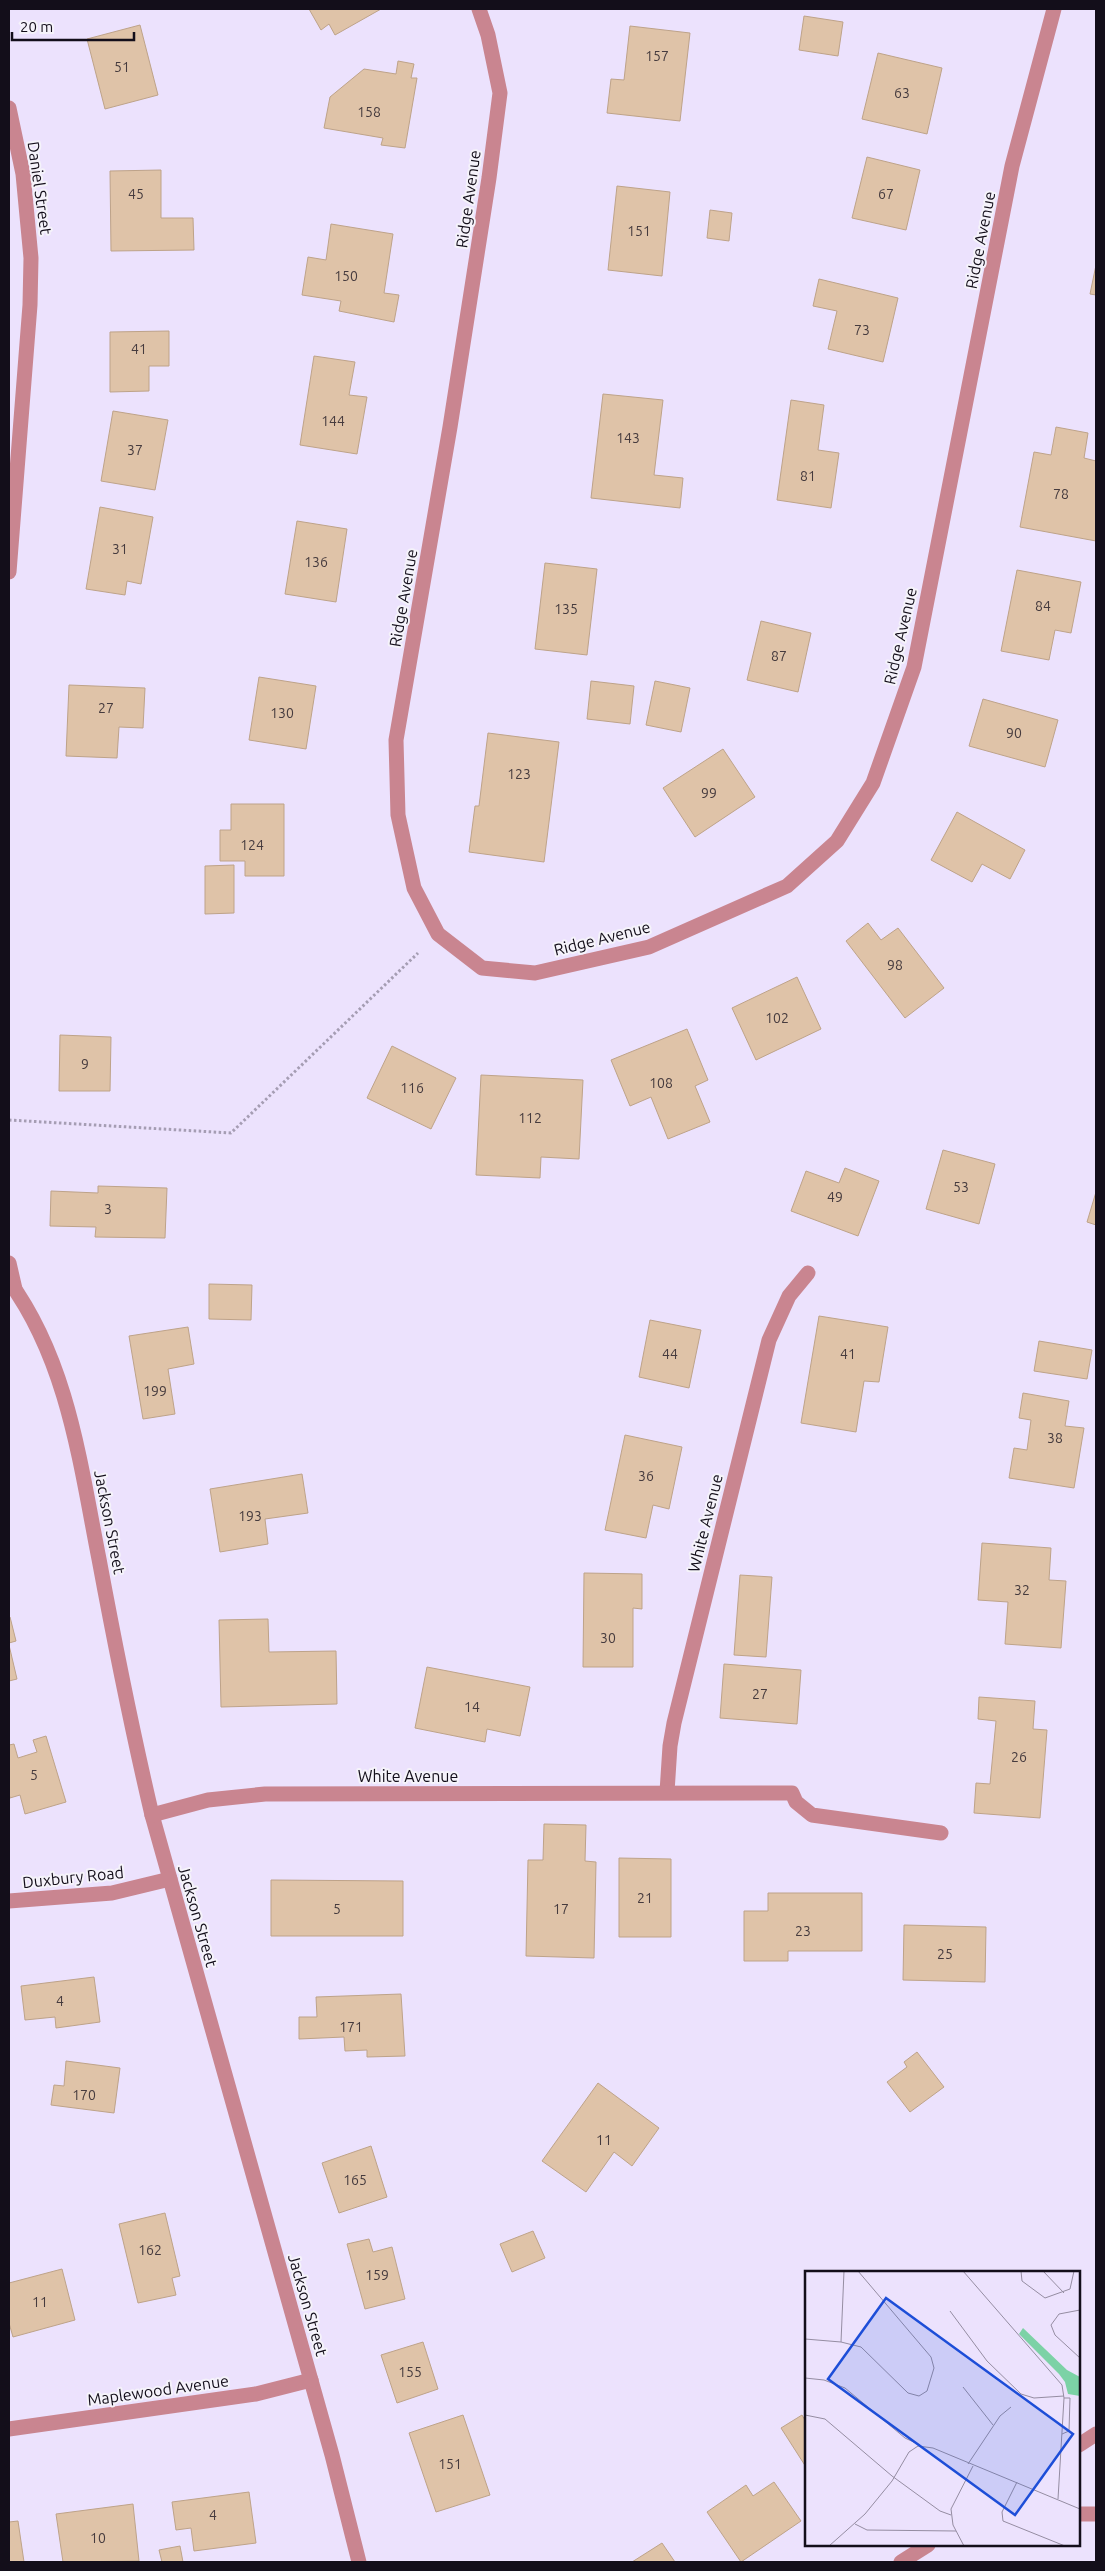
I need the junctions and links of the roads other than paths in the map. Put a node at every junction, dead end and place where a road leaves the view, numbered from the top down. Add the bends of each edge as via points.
1 (479, 9) edge
2 (1054, 9) edge
3 (9, 108) edge
4 (9, 572) edge
5 (9, 1263) edge
6 (808, 1273) dead end
7 (12, 1285) edge
8 (667, 1792) junction
9 (152, 1815) junction
10 (941, 1833) dead end
11 (170, 1879) junction
12 (9, 1900) edge
13 (311, 2380) junction
14 (9, 2429) edge
15 (1096, 2434) edge
16 (1080, 2444) edge
17 (1080, 2514) edge
18 (1096, 2514) edge
19 (926, 2546) edge
20 (359, 2562) edge
21 (901, 2562) edge

1 - 2 street, Ridge Avenue via 500,93 450,427 396,740 398,815 414,888 438,934 482,968 535,973 650,948 787,886 838,841 874,783 914,667 1012,166
3 - 4 street, Daniel Street via 23,174 31,258
5 - 7 street
6 - 8 street, White Avenue via 789,1296 769,1340 674,1723
7 - 9 street, Jackson Street via 44,1343 67,1400 131,1727
8 - 9 street, White Avenue via 265,1794 208,1800
8 - 10 street, White Avenue via 792,1793 796,1802 812,1815
9 - 11 street, Jackson Street
11 - 12 street, Duxbury Road via 112,1893
11 - 13 street, Jackson Street
13 - 14 street, Maplewood Avenue via 256,2394
13 - 20 street, Jackson Street
15 - 16 street
17 - 18 street
19 - 21 street

